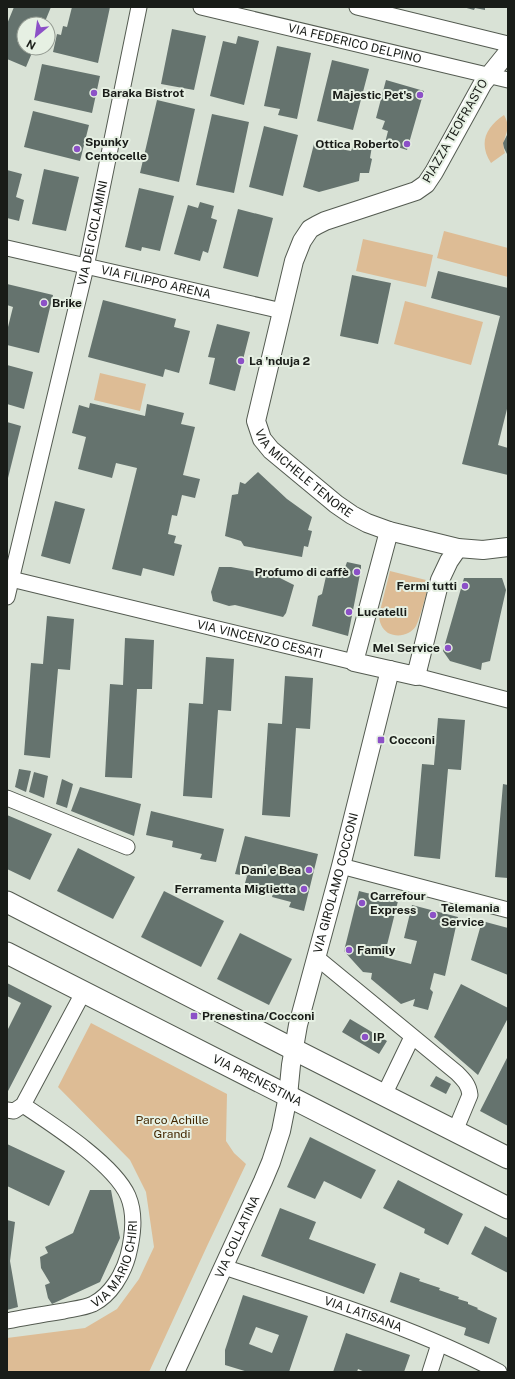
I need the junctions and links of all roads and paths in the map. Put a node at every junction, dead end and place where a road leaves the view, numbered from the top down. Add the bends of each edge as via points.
1 (139, 7) edge
2 (201, 7) edge
3 (357, 7) edge
4 (508, 44) edge
5 (508, 52) edge
6 (488, 75) junction
7 (508, 80) edge
8 (377, 204) joint
9 (7, 248) edge
10 (86, 267) junction
11 (282, 311) junction
12 (389, 531) junction
13 (508, 547) edge
14 (458, 548) junction
15 (11, 579) junction
16 (7, 597) edge
17 (354, 662) junction
18 (390, 670) junction
19 (416, 676) junction
20 (508, 700) edge
21 (7, 798) edge
22 (127, 847) dead end
23 (341, 866) junction
24 (7, 902) edge
25 (508, 910) edge
26 (7, 953) edge
27 (316, 957) junction
28 (83, 993) junction
29 (412, 1037) junction
30 (293, 1049) junction
31 (384, 1094) junction
32 (288, 1096) junction
33 (23, 1105) junction
34 (7, 1110) edge
35 (454, 1131) junction
36 (508, 1158) edge
37 (508, 1208) edge
38 (224, 1267) junction
39 (7, 1321) edge
40 (439, 1344) junction
41 (175, 1372) edge
42 (430, 1372) edge
43 (499, 1372) edge

1 - 10 street, VIA DEI CICLAMINI
2 - 6 street, VIA FEDERICO DELPINO
3 - 4 street
5 - 6 street, PIAZZA TEOFRASTO
6 - 7 street, VIA FEDERICO DELPINO
6 - 8 street, PIAZZA TEOFRASTO via 426,184 416,191
8 - 11 street, VIA MICHELE TENORE via 325,221 310,230 296,254
9 - 10 street, VIA FILIPPO ARENA
10 - 11 street, VIA FILIPPO ARENA
10 - 15 street, VIA DEI CICLAMINI
11 - 12 street, VIA MICHELE TENORE via 257,414 257,427 262,439 278,457 344,510 367,523
12 - 14 street, VIA MICHELE TENORE
12 - 17 street
13 - 14 street, VIA MICHELE TENORE via 483,550
14 - 19 street via 440,580
15 - 16 street, VIA DEI CICLAMINI
15 - 17 street, VIA VINCENZO CESATI
17 - 18 street, VIA VINCENZO CESATI
18 - 19 street, VIA VINCENZO CESATI
18 - 23 street, VIA GIROLAMO COCCONI
19 - 20 street, VIA VINCENZO CESATI
21 - 22 street
23 - 25 street
23 - 27 street, VIA GIROLAMO COCCONI
24 - 30 main road
26 - 28 main road, VIA PRENESTINA
27 - 29 street
27 - 30 street, VIA GIROLAMO COCCONI
28 - 32 main road, VIA PRENESTINA
28 - 33 street
29 - 31 street
29 - 35 street via 457,1073 470,1090 469,1099
30 - 31 main road
30 - 32 street, VIA GIROLAMO COCCONI
31 - 35 main road
32 - 37 main road, VIA PRENESTINA
32 - 38 street, VIA COLLATINA via 271,1162
33 - 34 street via 14,1111
33 - 39 street, VIA MARIO CHIRI via 73,1140 117,1179 131,1205 133,1230 122,1270 100,1300 86,1307
35 - 36 main road
38 - 40 street, VIA LATISANA via 351,1309
38 - 41 street, VIA COLLATINA
40 - 42 street
40 - 43 street, VIA LATISANA

